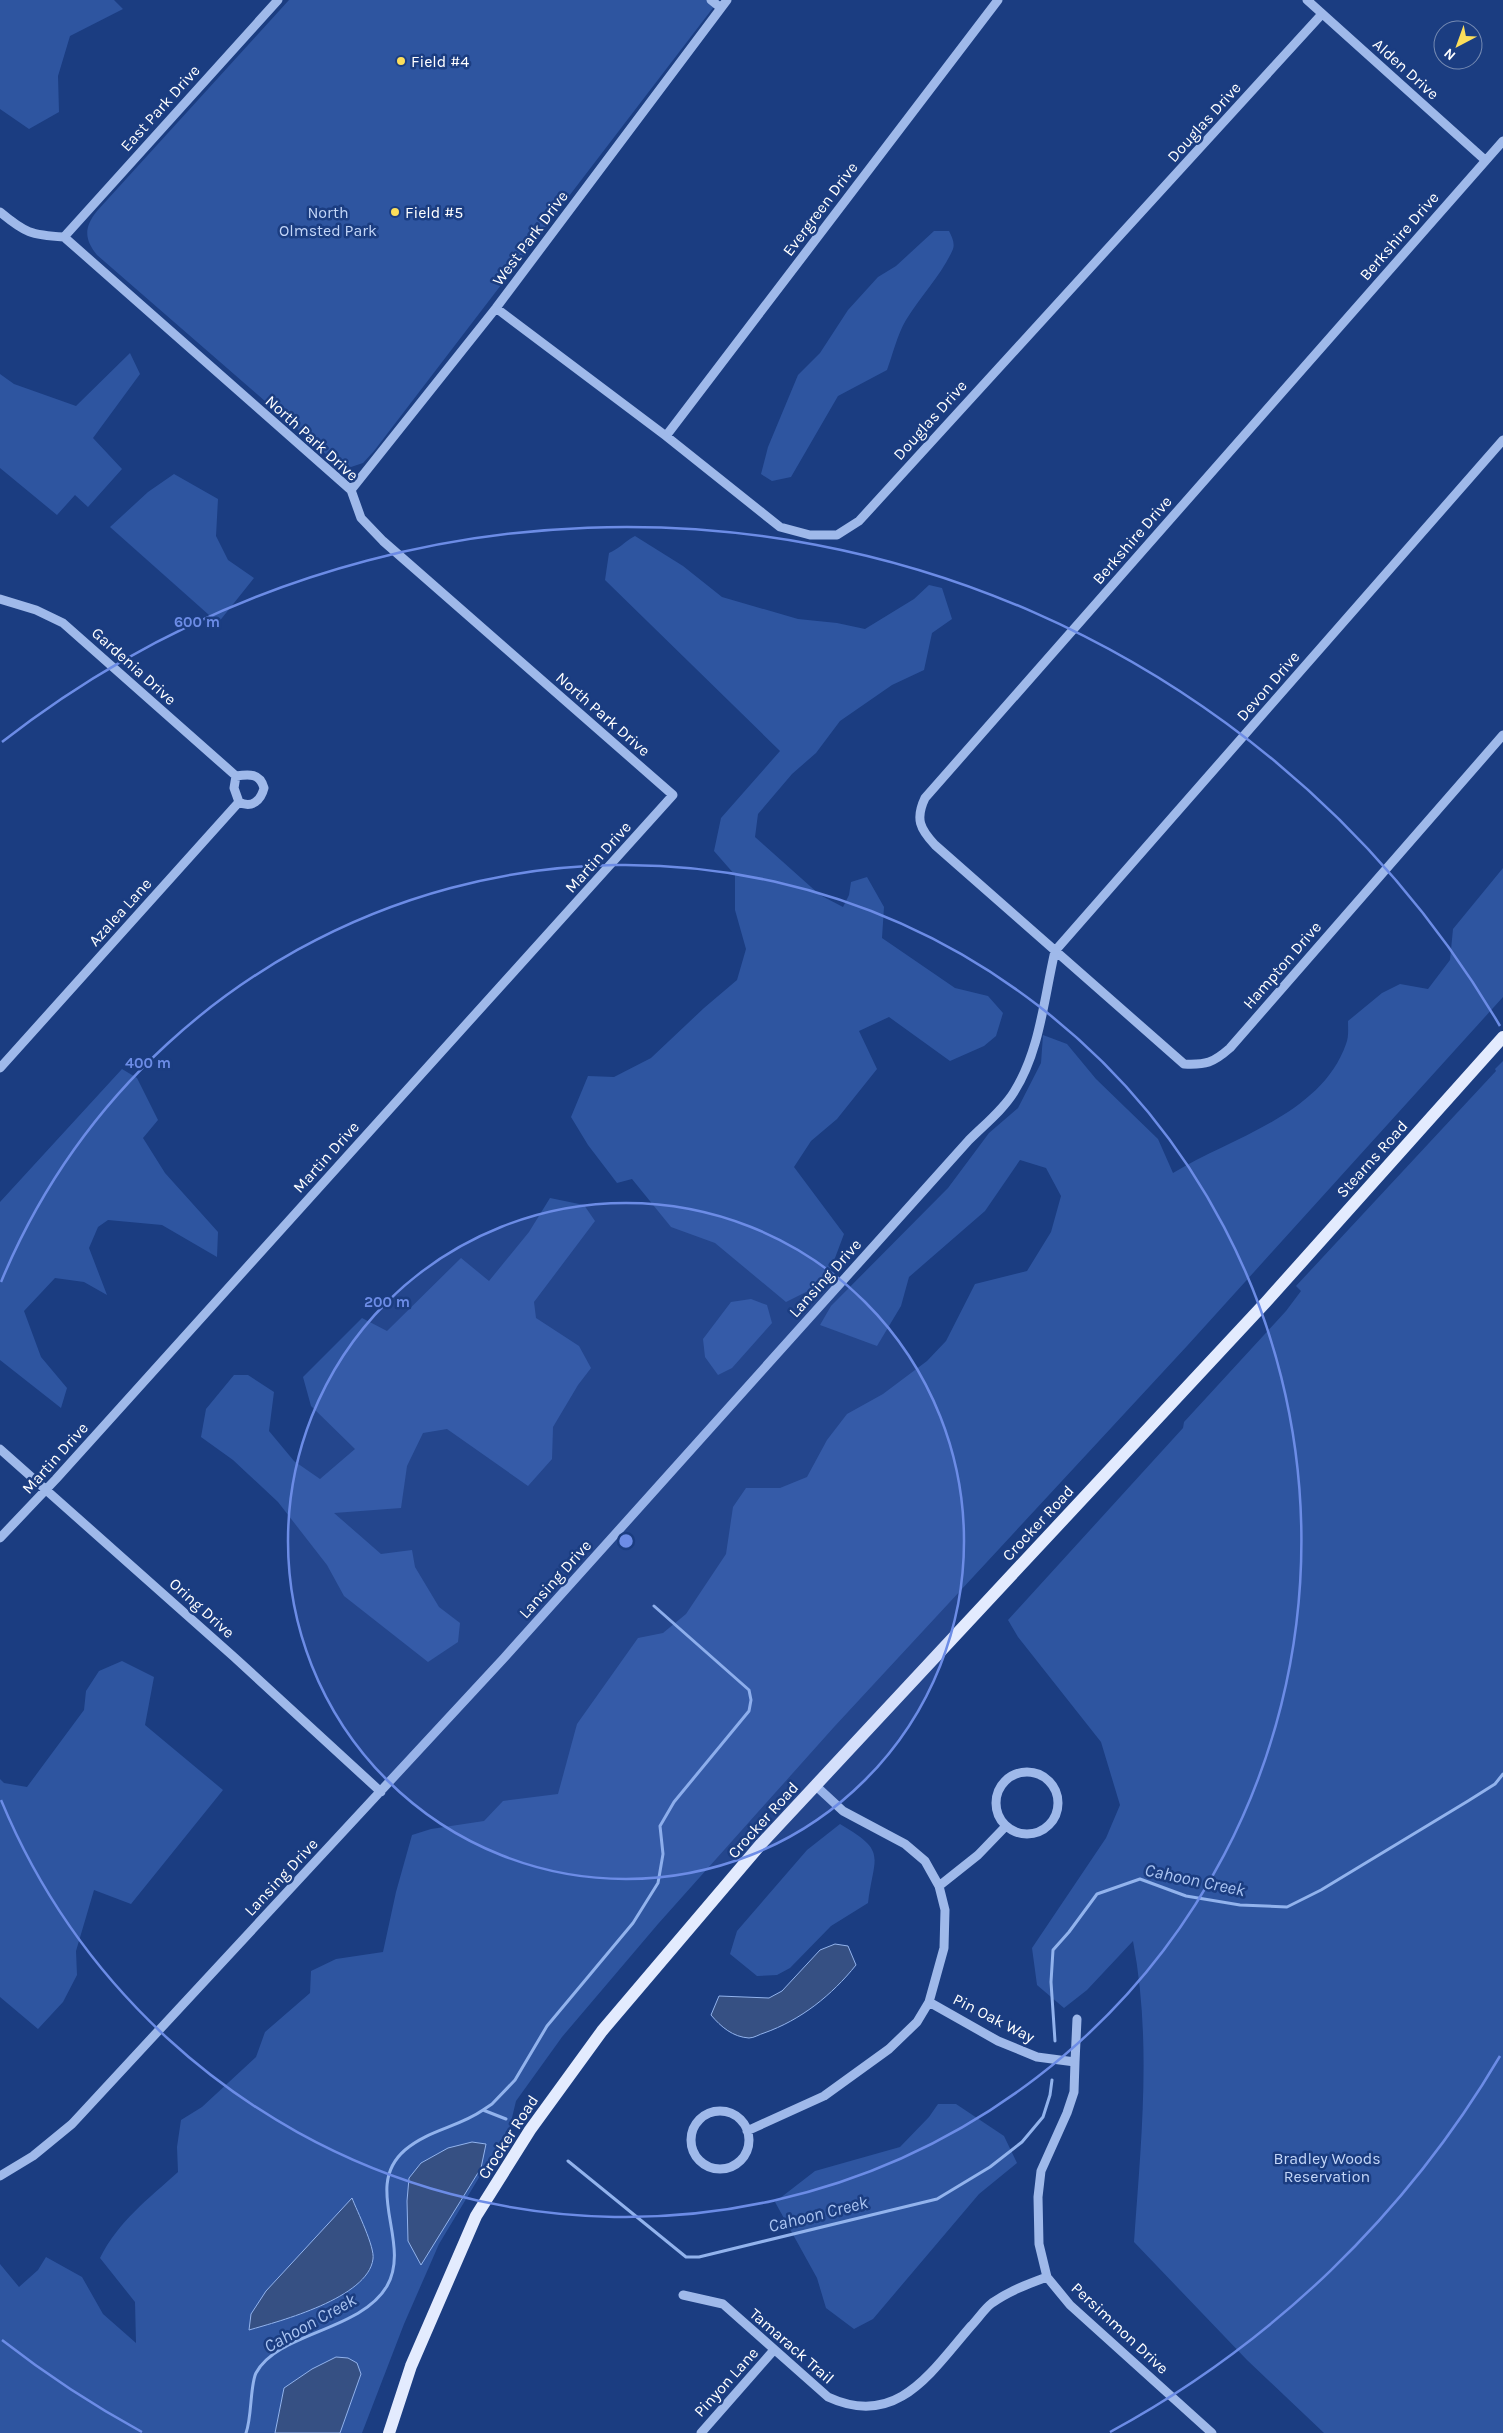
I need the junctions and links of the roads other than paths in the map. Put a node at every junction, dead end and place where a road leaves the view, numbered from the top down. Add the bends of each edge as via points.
1 (278, 0) edge
2 (710, 0) edge
3 (998, 0) edge
4 (1307, 0) edge
5 (724, 4) edge
6 (1322, 14) junction
7 (1503, 140) edge
8 (1485, 160) junction
9 (0, 212) edge
10 (64, 237) junction
11 (496, 308) junction
12 (666, 436) junction
13 (1503, 440) edge
14 (351, 490) junction
15 (0, 599) edge
16 (1503, 735) edge
17 (236, 776) junction
18 (673, 795) joint
19 (239, 802) junction
20 (1055, 951) junction
21 (1503, 1037) edge
22 (0, 1068) edge
23 (1266, 1302) joint
24 (0, 1449) edge
25 (47, 1490) junction
26 (0, 1538) edge
27 (816, 1786) junction
28 (381, 1792) junction
29 (1005, 1827) junction
30 (939, 1886) junction
31 (929, 2002) junction
32 (1077, 2019) dead end
33 (1075, 2062) junction
34 (747, 2131) junction
35 (0, 2176) edge
36 (1048, 2277) junction
37 (683, 2295) dead end
38 (774, 2351) junction
39 (389, 2433) edge
40 (701, 2433) edge
41 (1212, 2433) edge

1 - 10 street, East Park Drive
2 - 5 street
3 - 12 street, Evergreen Drive
4 - 6 street, Alden Drive
5 - 11 street, West Park Drive
6 - 8 street, Alden Drive
6 - 12 street, Douglas Drive via 859,521 837,535 810,535 780,527
7 - 8 street, Berkshire Drive
8 - 20 street, Berkshire Drive via 925,798 918,812 923,832
9 - 10 street via 35,235
10 - 14 street, North Park Drive
11 - 12 street, Douglas Drive
11 - 14 street, West Park Drive
13 - 20 street, Devon Drive
14 - 18 street, North Park Drive via 361,518 383,541
15 - 17 street, Gardenia Drive via 36,610 63,623
16 - 20 street, Hampton Drive via 1217,1059 1203,1065 1184,1064
17 - 19 street via 234,788
17 - 19 street via 256,776 264,788 255,803
18 - 25 street, Martin Drive
19 - 22 street, Azalea Lane
20 - 28 street, Lansing Drive via 1032,1053 1013,1094
21 - 23 main road, Stearns Road
23 - 27 main road, Crocker Road
24 - 25 street, Oring Drive
25 - 26 street, Martin Drive
25 - 28 street, Oring Drive
27 - 30 street via 843,1811 905,1844 925,1861
27 - 39 main road, Crocker Road via 761,1844 602,2031 530,2130 476,2216 411,2366
28 - 35 street, Lansing Drive via 72,2124 33,2156
29 - 29 street via 1024,1835 1045,1830 1058,1808 1051,1783 1033,1772 1013,1775 1005,1781 995,1799 997,1814
29 - 30 street via 978,1855
30 - 31 street via 944,1910 944,1948
31 - 33 street, Pin Oak Way via 998,2041 1037,2057
31 - 34 street via 917,2022 889,2049 824,2096
32 - 33 street
33 - 36 street, Persimmon Drive via 1074,2092 1041,2171 1038,2197 1040,2244
34 - 34 street via 736,2116 728,2112 710,2113 696,2124 692,2132 693,2150 706,2165 725,2168 742,2159 749,2141
36 - 38 street, Tamarack Trail via 1015,2289 991,2304 918,2386 898,2399 876,2406 848,2406 828,2397
36 - 41 street, Persimmon Drive via 1070,2305
37 - 38 street, Tamarack Trail via 723,2304
38 - 40 street, Pinyon Lane

